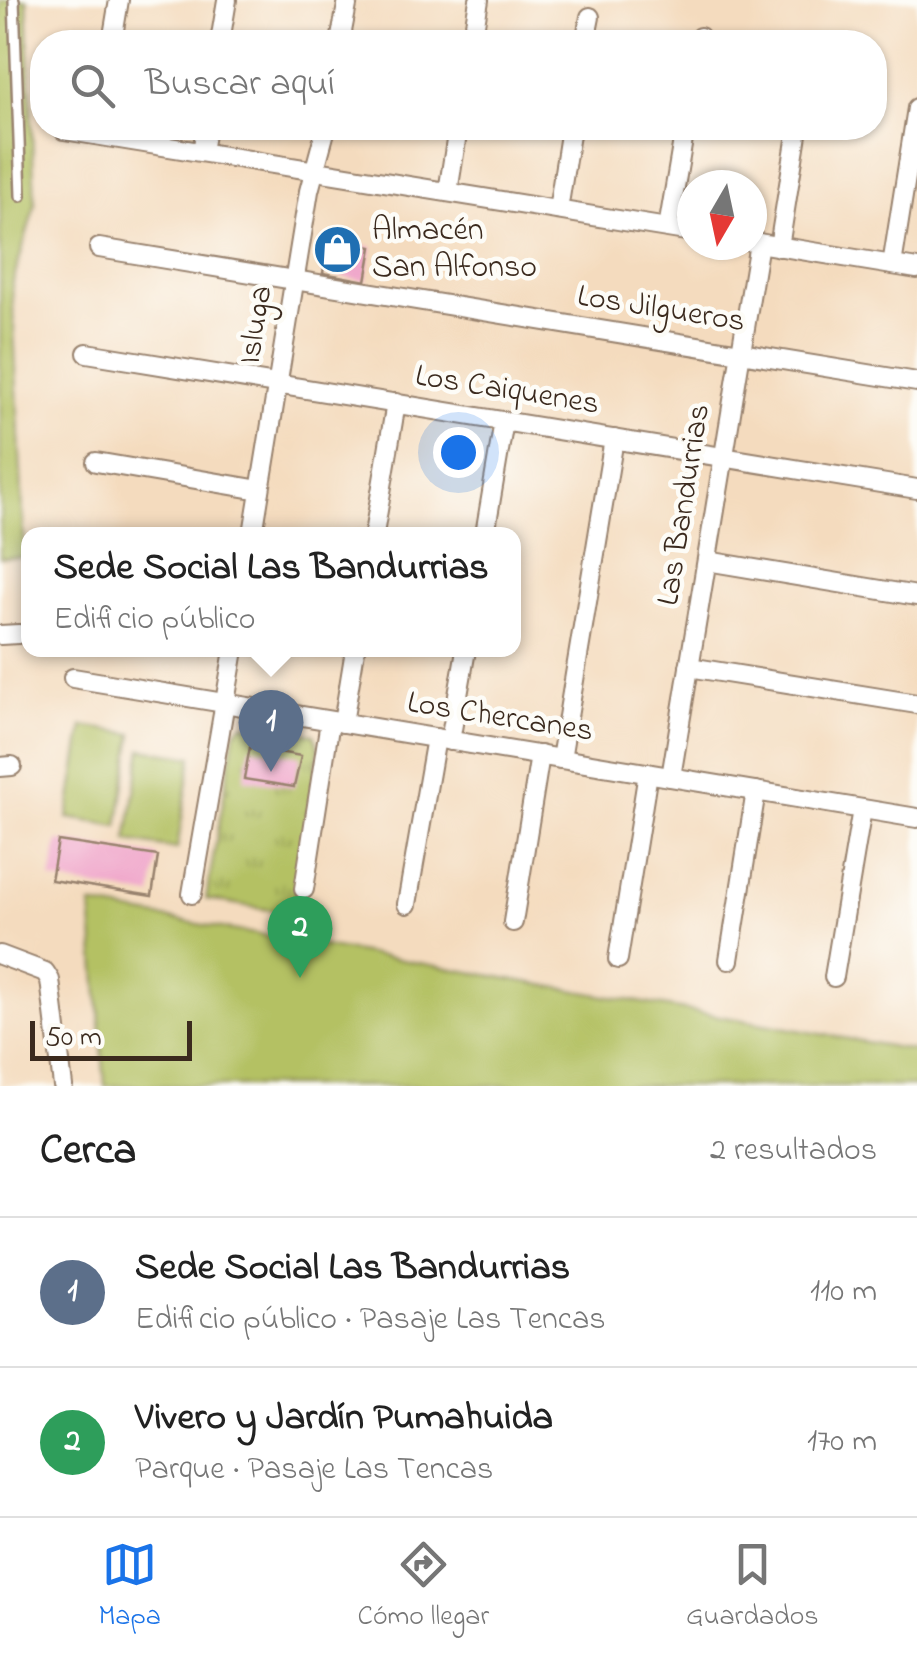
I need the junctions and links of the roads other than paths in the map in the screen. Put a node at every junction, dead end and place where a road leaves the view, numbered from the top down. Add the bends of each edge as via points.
1 (14, 0) edge
2 (119, 0) edge
3 (226, 0) edge
4 (348, 0) edge
5 (479, 0) edge
6 (590, 17) dead end
7 (114, 30) edge
8 (222, 30) edge
9 (342, 30) edge
10 (474, 30) edge
11 (588, 30) edge
12 (917, 108) edge
13 (142, 140) edge
14 (204, 140) edge
15 (323, 140) edge
16 (456, 140) edge
17 (570, 140) edge
18 (683, 140) edge
19 (796, 140) edge
20 (202, 152) junction
21 (316, 171) junction
22 (448, 192) junction
23 (21, 196) dead end
24 (558, 210) junction
25 (668, 228) junction
26 (677, 230) edge
27 (767, 244) edge
28 (780, 247) junction
29 (99, 248) dead end
30 (754, 260) edge
31 (892, 265) junction
32 (917, 269) edge
33 (294, 280) junction
34 (87, 353) dead end
35 (741, 354) junction
36 (917, 382) edge
37 (277, 384) junction
38 (396, 404) junction
39 (504, 422) junction
40 (614, 440) junction
41 (724, 458) junction
42 (96, 462) dead end
43 (917, 489) edge
44 (260, 490) junction
45 (254, 527) edge
46 (375, 527) edge
47 (486, 527) edge
48 (707, 561) junction
49 (917, 596) edge
50 (233, 657) edge
51 (353, 657) edge
52 (464, 657) edge
53 (689, 667) junction
54 (73, 678) dead end
55 (225, 704) junction
56 (917, 704) edge
57 (336, 722) junction
58 (443, 740) junction
59 (540, 755) junction
60 (561, 759) junction
61 (648, 773) junction
62 (671, 777) junction
63 (756, 791) junction
64 (862, 808) junction
65 (917, 818) edge
66 (304, 890) dead end
67 (192, 894) dead end
68 (407, 904) dead end
69 (513, 922) dead end
70 (0, 955) edge
71 (618, 959) dead end
72 (729, 960) dead end
73 (834, 978) dead end
74 (63, 1086) edge

1 - 23 lane
2 - 7 street
3 - 8 street
4 - 9 street
5 - 10 street
6 - 11 street
12 - 31 street
13 - 20 street
14 - 20 street
15 - 21 street, Isluga
16 - 22 street
17 - 24 street
18 - 25 street
19 - 28 street
20 - 21 street
21 - 22 street
21 - 33 street, Isluga
22 - 24 street
24 - 25 street
25 - 26 street
27 - 28 street
28 - 31 street
29 - 33 street, Los Jilgueros
30 - 35 street, Las Bandurrias
31 - 32 street
33 - 35 street, Los Jilgueros
33 - 37 street, Isluga
34 - 37 street, Los Caiquenes
35 - 36 street, Los Jilgueros
35 - 41 street, Las Bandurrias
37 - 38 street, Los Caiquenes
37 - 44 street, Isluga
38 - 39 street, Los Caiquenes
38 - 46 street
39 - 40 street, Los Caiquenes
39 - 47 street
40 - 41 street, Los Caiquenes
40 - 60 street
41 - 43 street, Los Caiquenes
41 - 48 street, Las Bandurrias
42 - 44 street
44 - 45 street, Isluga
48 - 49 street
48 - 53 street, Las Bandurrias
50 - 55 street
51 - 57 street
52 - 58 street
53 - 56 street
53 - 62 street, Las Bandurrias
54 - 55 street, Los Chercanes
55 - 57 street, Los Chercanes
55 - 67 street
57 - 58 street, Los Chercanes
57 - 66 street
58 - 59 street, Los Chercanes
58 - 68 street
59 - 60 street, Los Chercanes
59 - 69 street
60 - 61 street, Los Chercanes
61 - 62 street, Los Chercanes
61 - 71 street
62 - 63 street, Los Chercanes
63 - 64 street, Los Chercanes
63 - 72 street
64 - 65 street, Los Chercanes
64 - 73 street
70 - 74 street via 44,972 53,994

